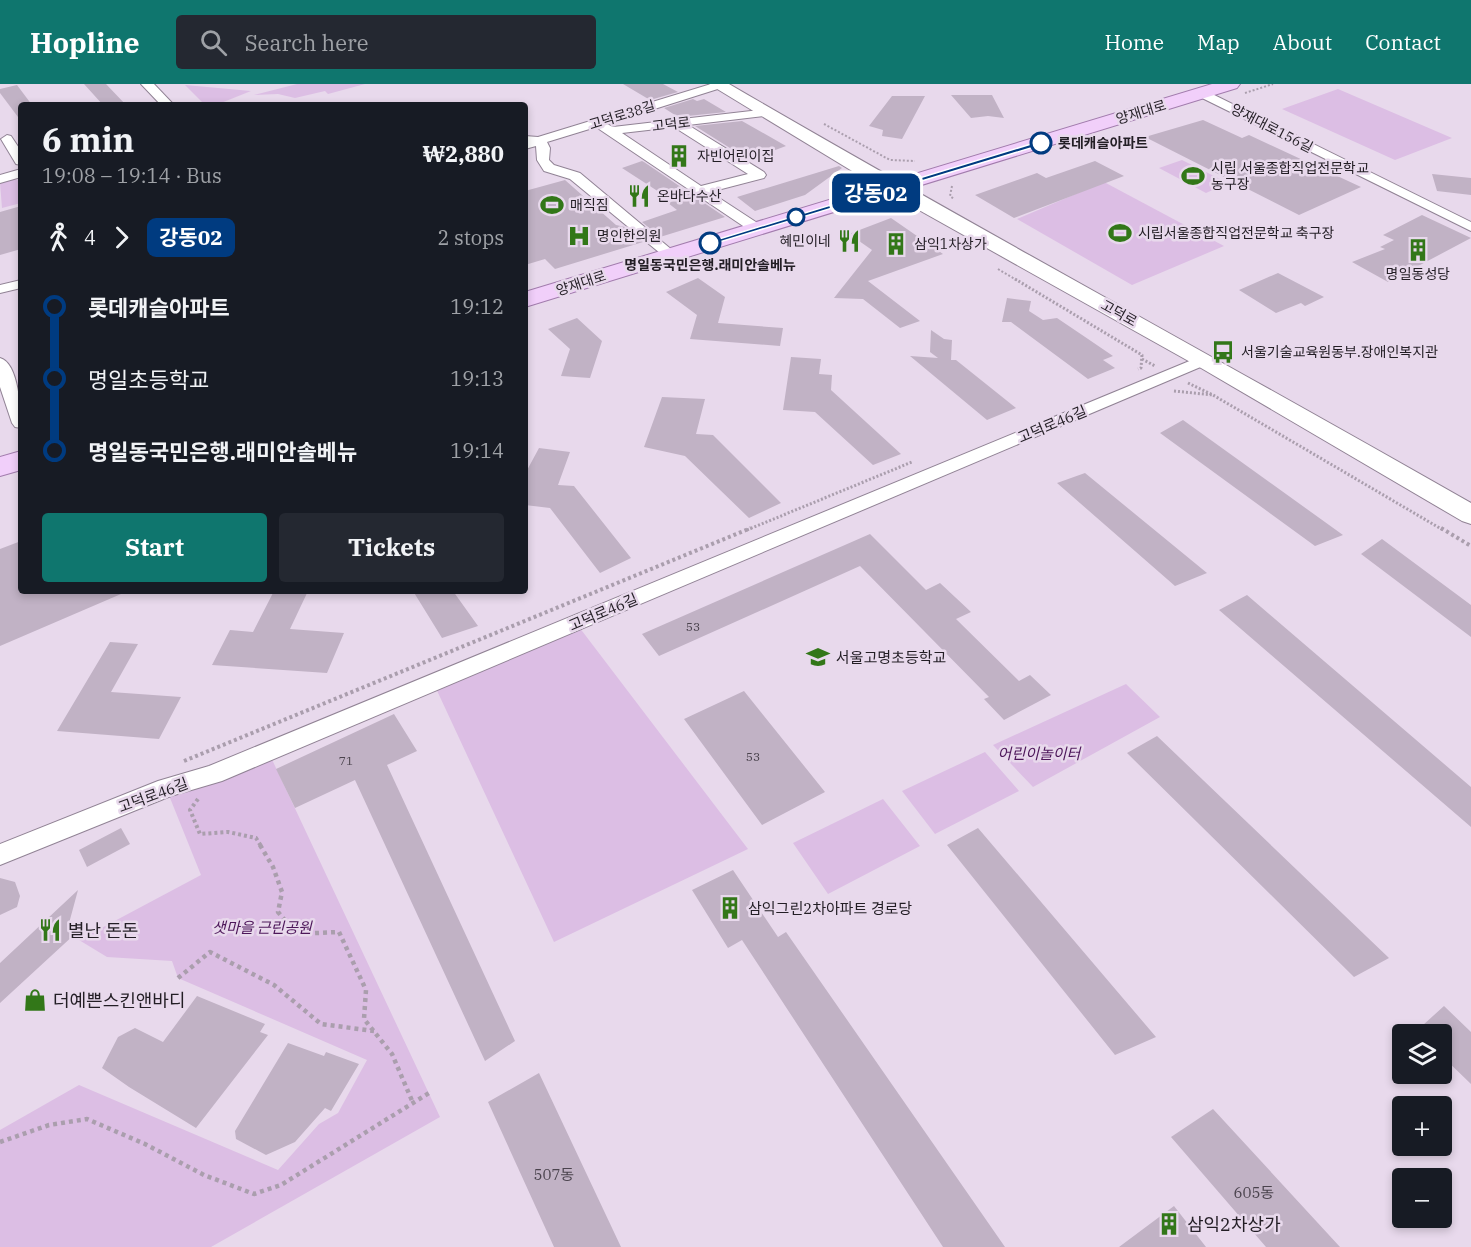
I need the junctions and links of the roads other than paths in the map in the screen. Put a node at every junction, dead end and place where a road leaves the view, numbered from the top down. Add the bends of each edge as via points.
1 (147, 84) edge
2 (1231, 84) edge
3 (718, 85) edge
4 (1202, 93) junction
5 (165, 102) edge
6 (765, 112) junction
7 (598, 123) junction
8 (675, 123) junction
9 (612, 131) junction
10 (4, 136) edge
11 (528, 139) edge
12 (540, 141) junction
13 (528, 144) edge
14 (18, 157) edge
15 (18, 174) edge
16 (0, 179) edge
17 (892, 188) junction
18 (700, 190) junction
19 (1471, 227) edge
20 (757, 229) junction
21 (671, 255) junction
22 (18, 285) edge
23 (0, 289) edge
24 (528, 299) edge
25 (1204, 360) junction
26 (0, 363) edge
27 (18, 414) edge
28 (18, 461) edge
29 (0, 467) edge
30 (1471, 515) edge
31 (0, 855) edge

1 - 5 street
2 - 4 main road, 양재대로
3 - 6 main road, 고덕로
3 - 7 street, 고덕로38길
4 - 17 main road, 양재대로
4 - 19 street, 양재대로156길
6 - 8 street, 고덕로
6 - 17 main road, 고덕로
7 - 9 street
7 - 12 street, 고덕로38길
8 - 9 street, 고덕로
8 - 18 street via 759,175
9 - 18 street
10 - 14 street
11 - 12 street
12 - 13 street, 고덕로38길
12 - 21 street via 543,160 549,168 575,176
15 - 16 street
17 - 20 main road, 양재대로
17 - 25 main road, 고덕로
18 - 20 street
20 - 21 main road, 양재대로
21 - 24 main road, 양재대로
22 - 23 street
25 - 30 main road, 고덕로
25 - 31 street, 고덕로46길 via 214,774 165,788
26 - 27 street
28 - 29 main road

